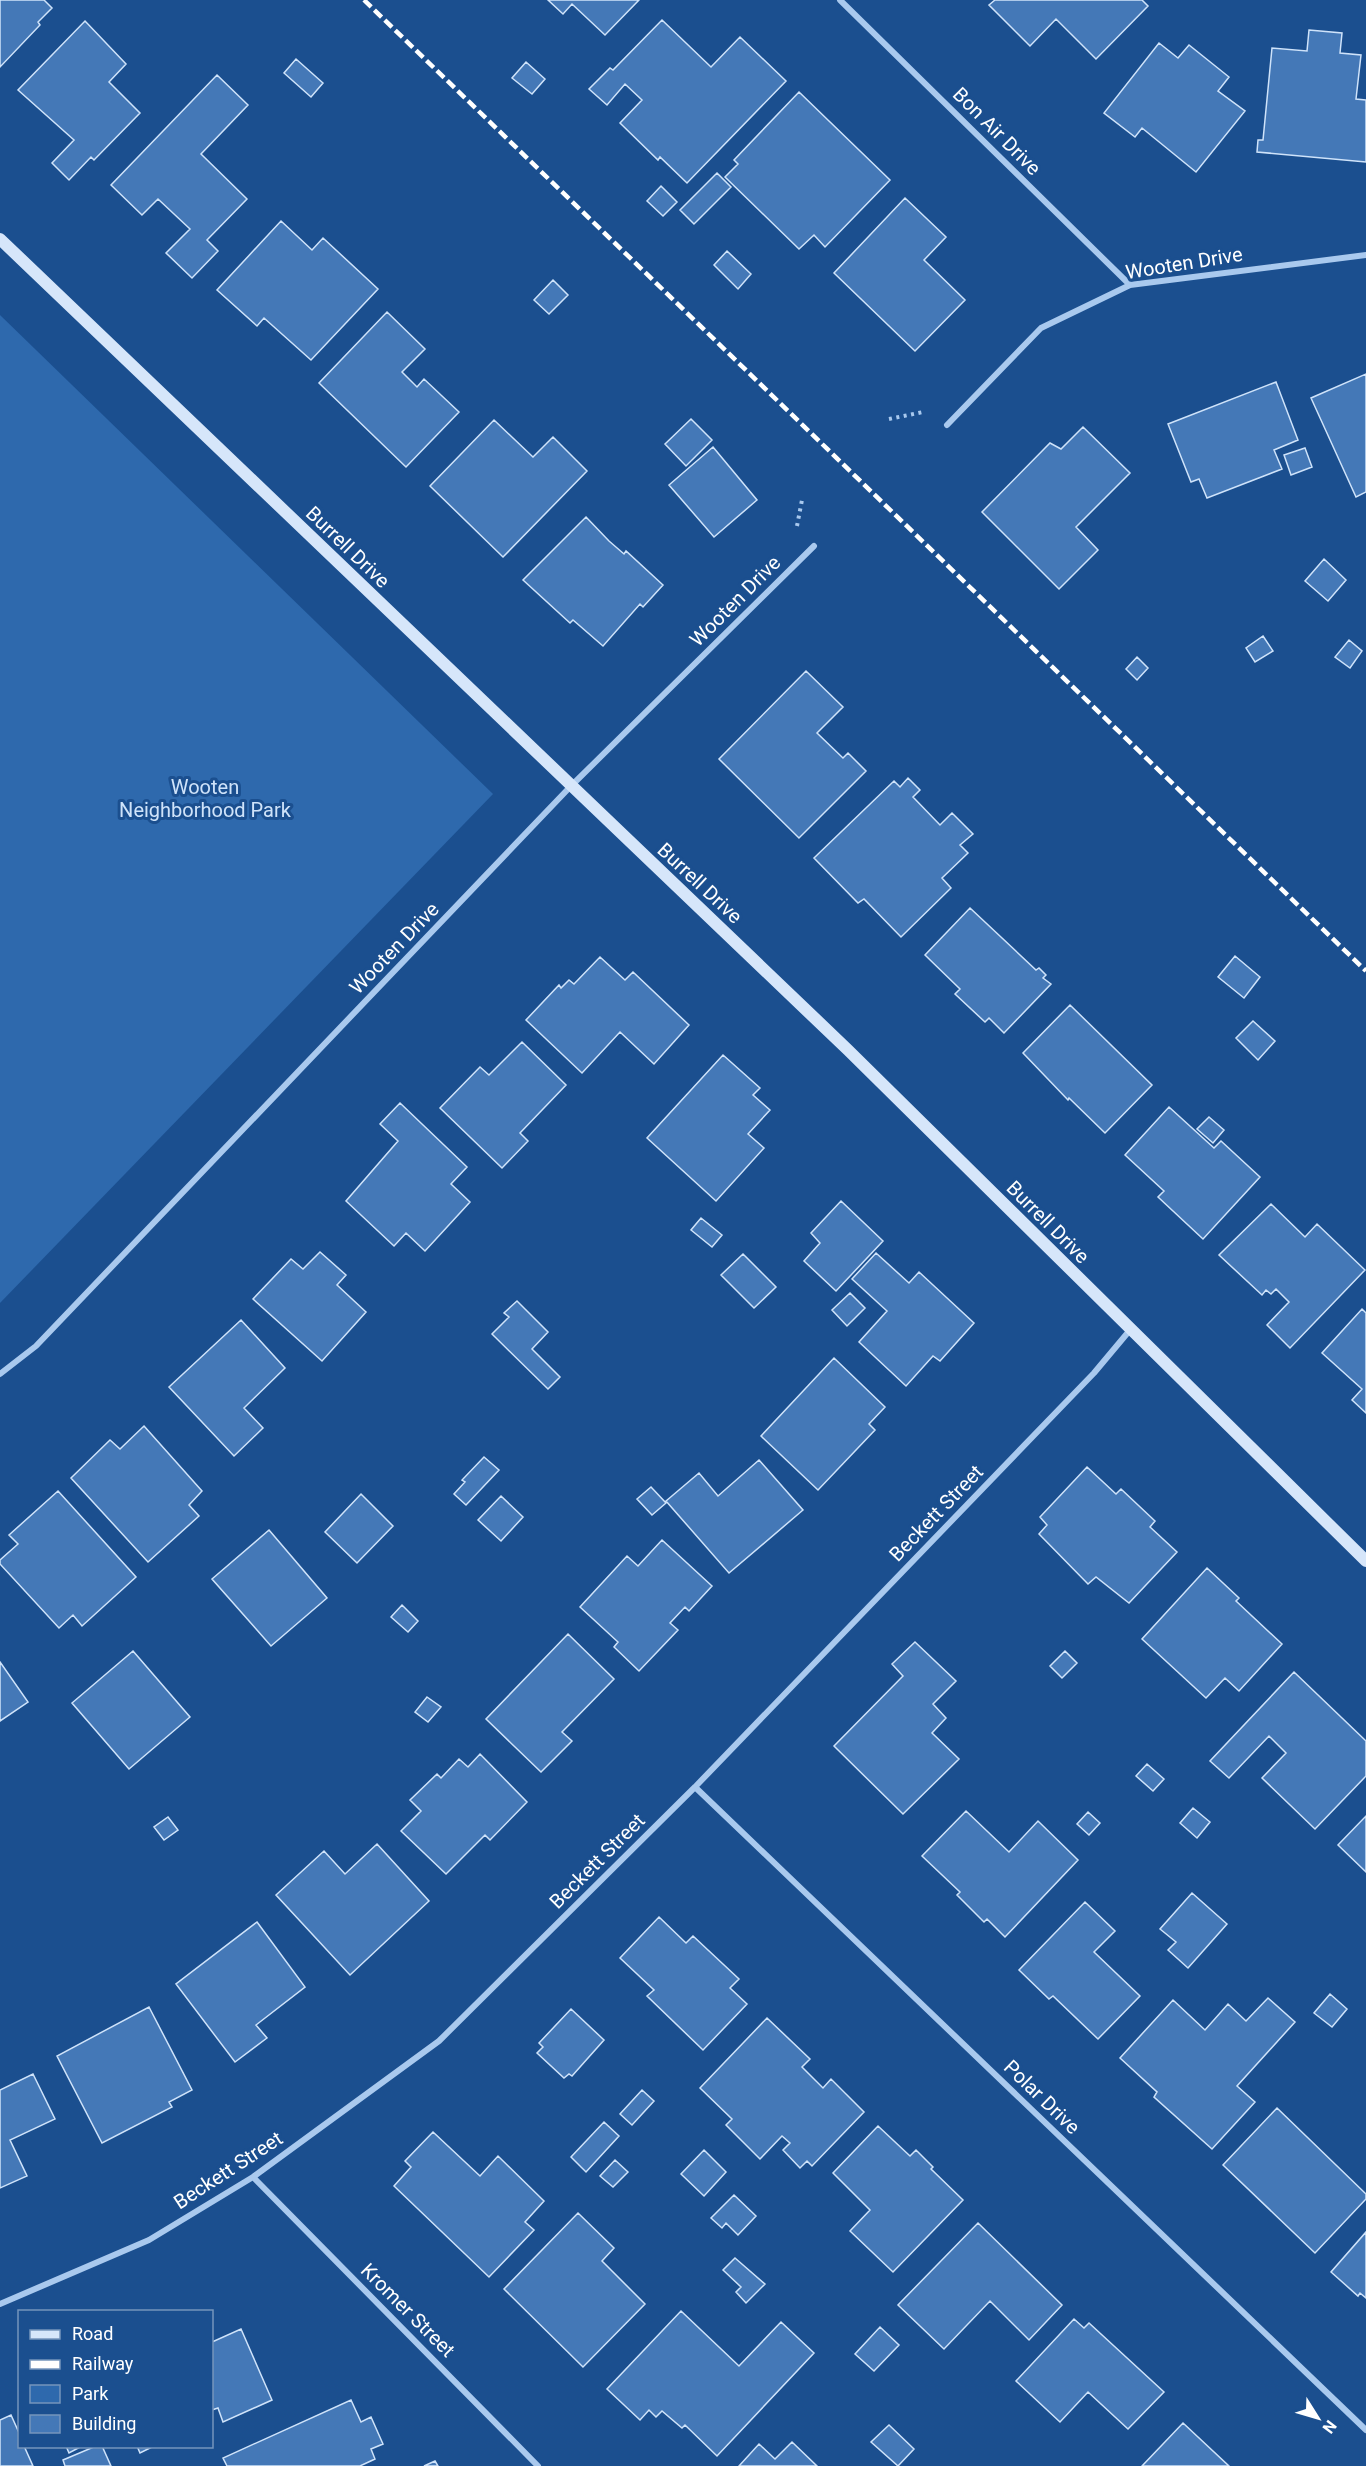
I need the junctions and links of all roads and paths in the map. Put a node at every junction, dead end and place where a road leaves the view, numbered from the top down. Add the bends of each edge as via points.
1 (840, 0) edge
2 (0, 239) edge
3 (1366, 255) edge
4 (1130, 285) junction
5 (947, 425) dead end
6 (814, 546) dead end
7 (570, 787) junction
8 (1130, 1330) junction
9 (0, 1374) edge
10 (1366, 1561) edge
11 (695, 1787) junction
12 (253, 2177) junction
13 (0, 2304) edge
14 (1366, 2430) edge
15 (538, 2466) edge

1 - 4 street, Bon Air Drive
2 - 7 street, Burrell Drive
3 - 4 street, Wooten Drive
4 - 5 street, Wooten Drive via 1041,328
6 - 7 street, Wooten Drive
7 - 8 street, Burrell Drive via 848,1050
7 - 9 street, Wooten Drive via 36,1347
8 - 10 street, Burrell Drive
8 - 11 street, Beckett Street via 1094,1373
11 - 12 street, Beckett Street via 439,2041
11 - 14 street, Polar Drive
12 - 13 street, Beckett Street via 149,2240
12 - 15 street, Kromer Street

